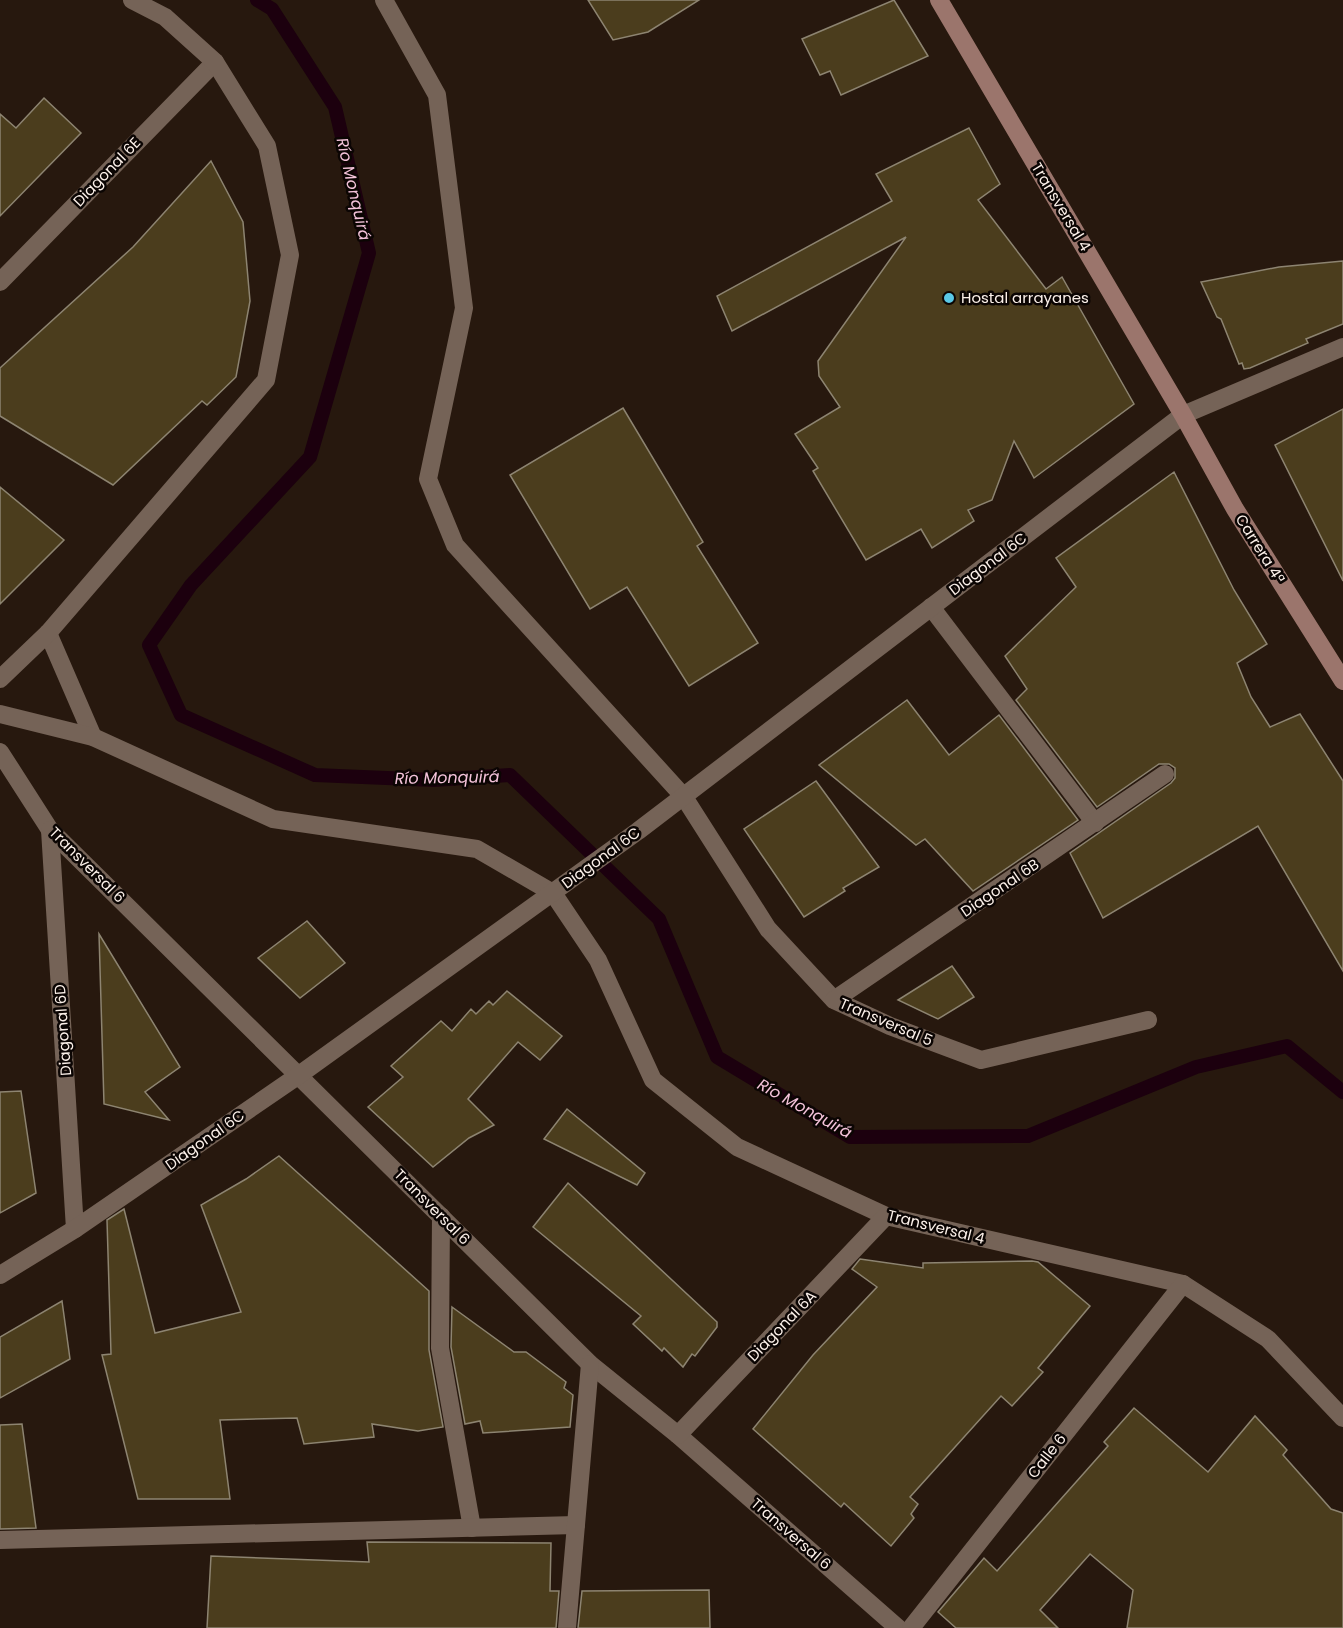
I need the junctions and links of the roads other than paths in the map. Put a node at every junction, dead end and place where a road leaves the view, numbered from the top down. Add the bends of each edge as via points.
1 (132, 0) edge
2 (384, 0) edge
3 (939, 0) edge
4 (215, 62) junction
5 (0, 282) edge
6 (1343, 347) edge
7 (1183, 415) junction
8 (931, 608) junction
9 (48, 633) junction
10 (0, 679) edge
11 (1343, 681) edge
12 (0, 714) edge
13 (93, 737) junction
14 (0, 752) edge
15 (1165, 774) dead end
16 (684, 796) junction
17 (1095, 823) junction
18 (50, 830) junction
19 (552, 893) junction
20 (834, 1000) junction
21 (1148, 1020) dead end
22 (299, 1075) junction
23 (441, 1216) junction
24 (886, 1216) junction
25 (75, 1229) junction
26 (0, 1275) edge
27 (1183, 1284) junction
28 (590, 1364) junction
29 (1343, 1418) edge
30 (678, 1435) junction
31 (576, 1525) junction
32 (472, 1528) junction
33 (0, 1540) edge
34 (567, 1628) edge
35 (898, 1628) edge
36 (911, 1628) edge

1 - 4 street via 165,16
2 - 16 street, Transversal 5 via 437,95 464,308 428,479 455,545
3 - 7 street, Transversal 4
4 - 5 street, Diagonal 6E
4 - 9 street via 267,146 290,255 266,380
6 - 7 street, Diagonal 6C
7 - 8 street, Diagonal 6C
7 - 11 street, Carrera 4ª via 1235,509
8 - 16 street, Diagonal 6C
8 - 17 street
9 - 10 street
9 - 13 street
12 - 13 street
13 - 19 street via 273,819 477,849
14 - 18 street, Transversal 6
15 - 17 street, Diagonal 6B
16 - 19 street, Diagonal 6C
16 - 20 street, Transversal 5 via 768,929
17 - 20 street, Diagonal 6B
18 - 22 street, Transversal 6
18 - 25 street, Diagonal 6D
19 - 22 street, Diagonal 6C
19 - 24 street, Transversal 4 via 598,960 653,1080 737,1147
20 - 21 street, Transversal 5 via 981,1060
22 - 23 street, Transversal 6
22 - 25 street, Diagonal 6C
23 - 28 street, Transversal 6
23 - 32 street via 440,1348
24 - 27 street, Transversal 4
24 - 30 street, Diagonal 6A
25 - 26 street, Diagonal 6C
27 - 29 street, Transversal 4 via 1268,1339
27 - 36 street, Calle 6
28 - 30 street, Transversal 6
28 - 31 street
30 - 35 street, Transversal 6
31 - 32 street
31 - 34 street
32 - 33 street

